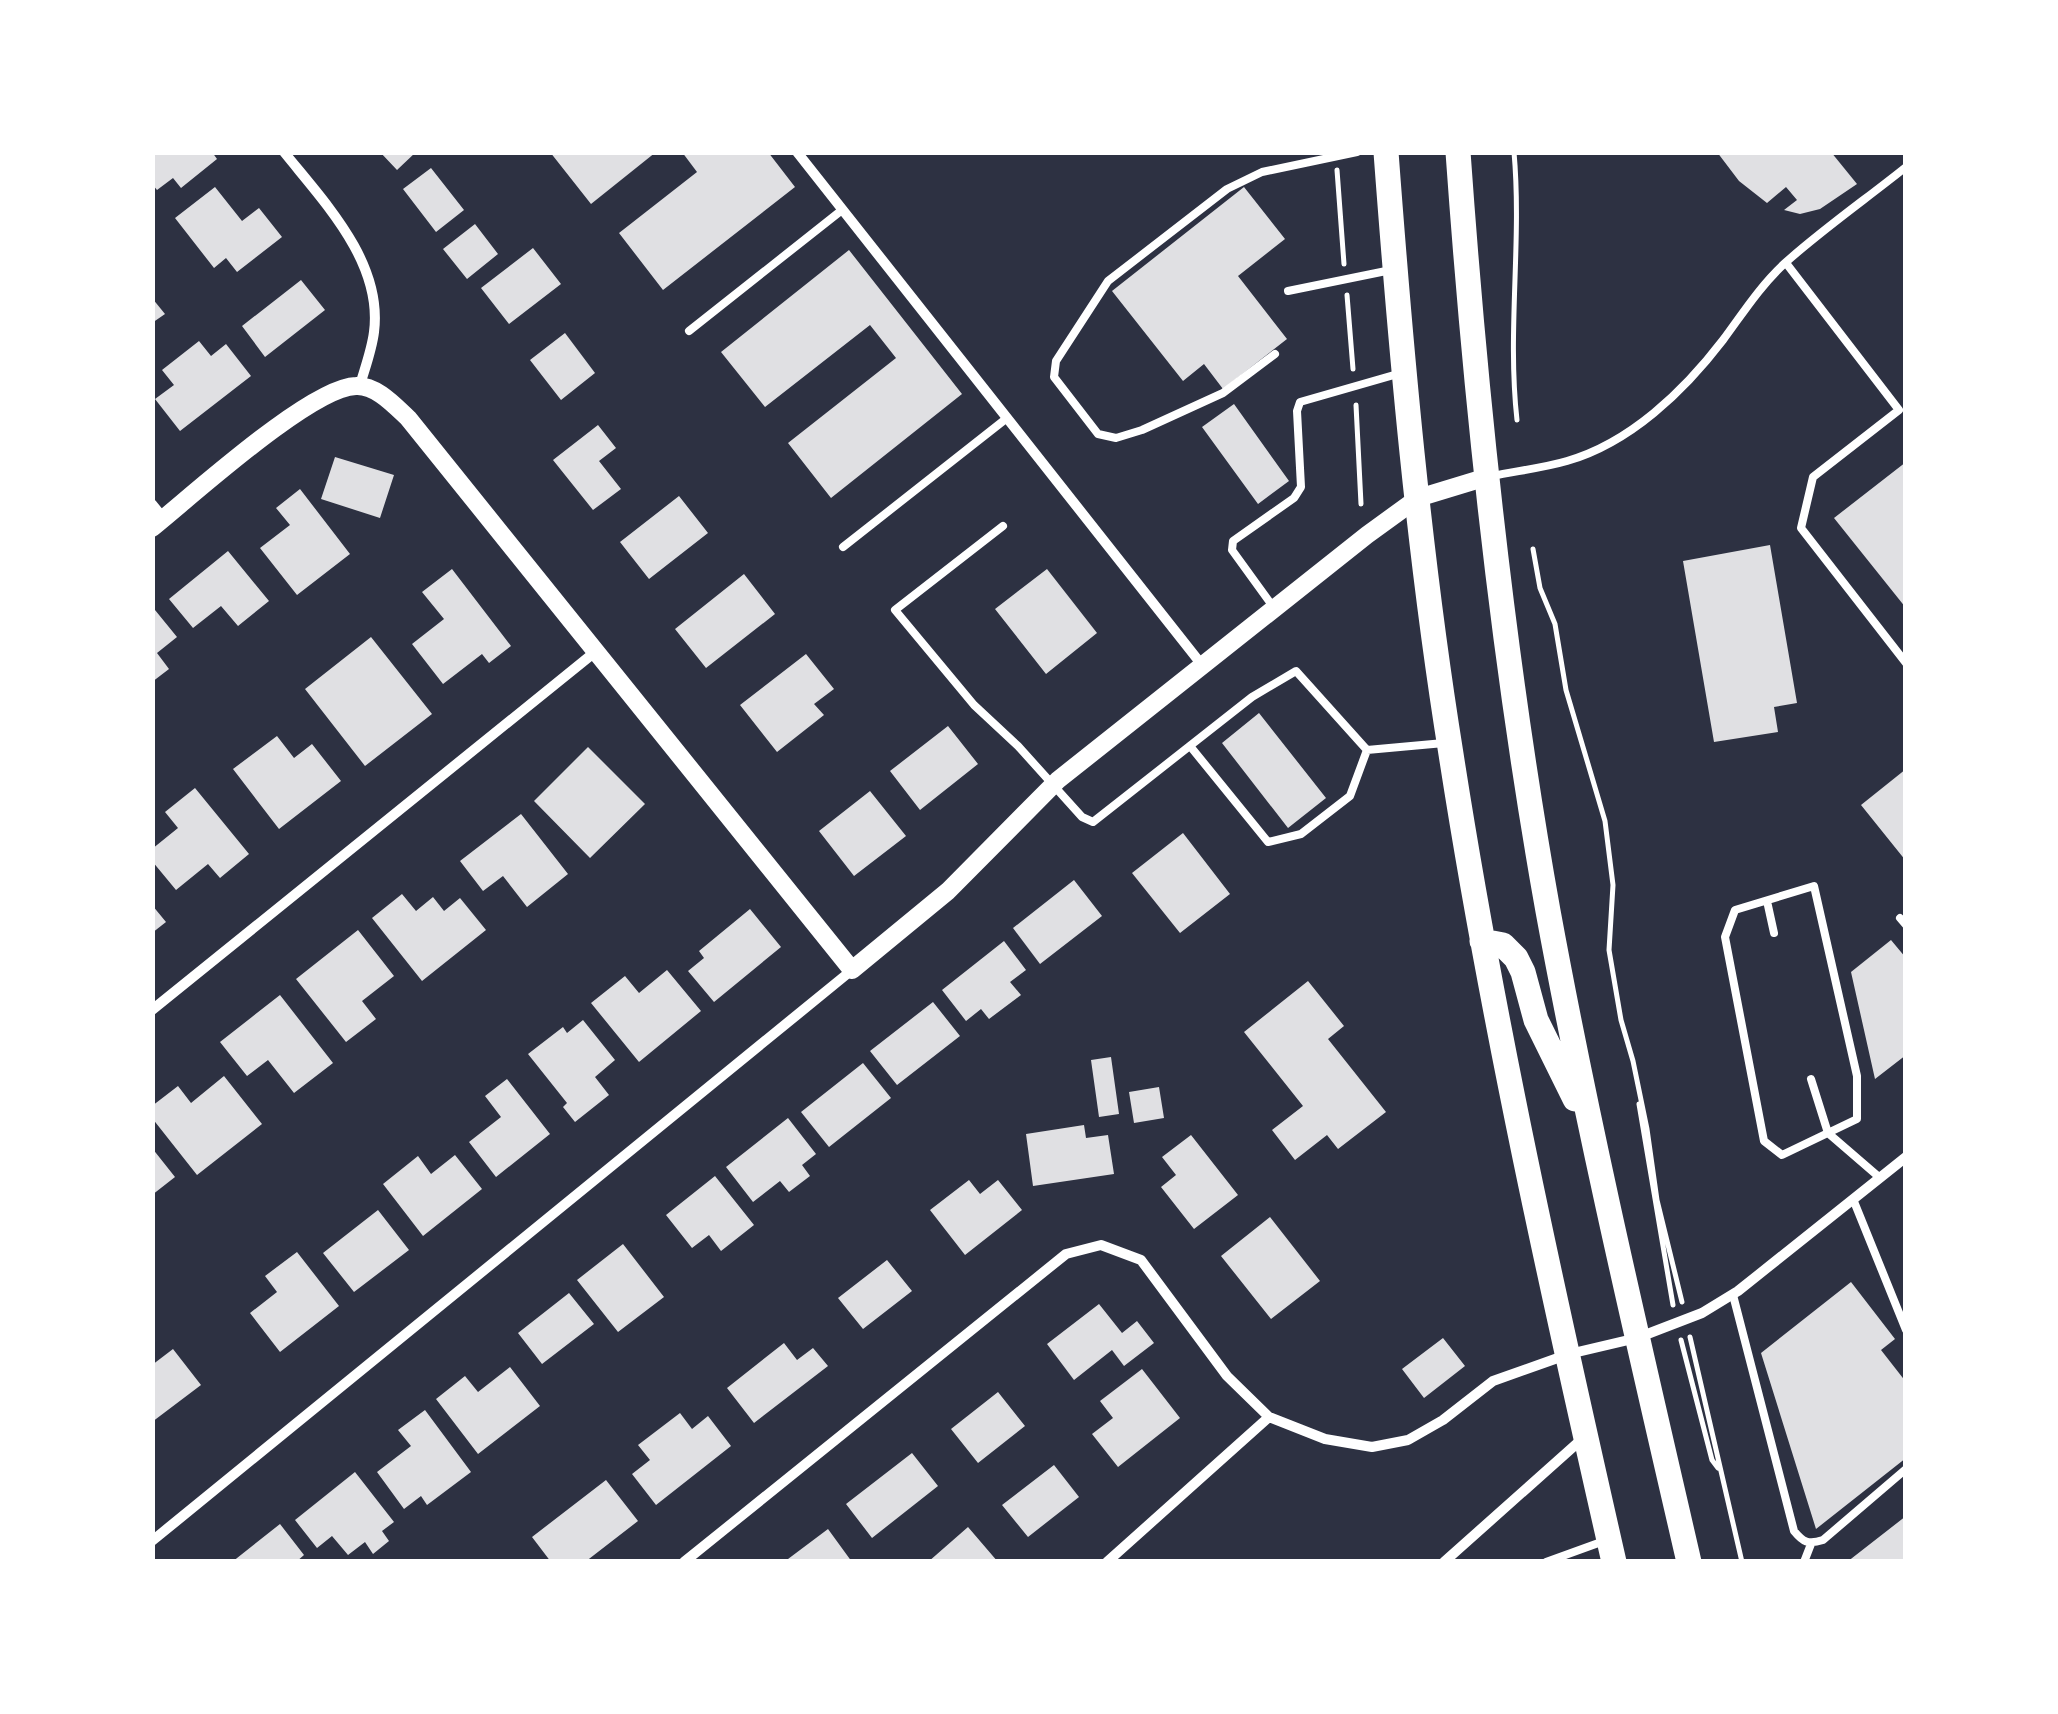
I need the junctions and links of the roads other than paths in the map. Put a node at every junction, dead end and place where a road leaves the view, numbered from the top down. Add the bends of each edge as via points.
1 (284, 152) edge
2 (796, 152) edge
3 (1357, 152) edge
4 (1386, 152) edge
5 (1458, 152) edge
6 (1906, 167) edge
7 (842, 210) junction
8 (1786, 263) junction
9 (1395, 269) junction
10 (1288, 292) dead end
11 (690, 331) dead end
12 (1275, 354) dead end
13 (1405, 372) junction
14 (360, 385) junction
15 (1006, 418) junction
16 (1487, 477) junction
17 (1418, 498) junction
18 (156, 517) edge
19 (1003, 526) dead end
20 (843, 546) dead end
21 (1274, 608) junction
22 (595, 652) junction
23 (1906, 663) edge
24 (1202, 665) junction
25 (1449, 742) junction
26 (1190, 746) junction
27 (1367, 750) junction
28 (1053, 785) junction
29 (1766, 901) junction
30 (1774, 933) dead end
31 (1482, 941) junction
32 (852, 970) junction
33 (152, 1010) edge
34 (1811, 1080) dead end
35 (1590, 1130) junction
36 (1828, 1133) junction
37 (1906, 1157) edge
38 (1879, 1177) junction
39 (1854, 1200) junction
40 (1733, 1294) junction
41 (1906, 1330) edge
42 (1637, 1338) junction
43 (1569, 1354) junction
44 (1268, 1417) junction
45 (1585, 1436) junction
46 (1906, 1468) edge
47 (152, 1541) edge
48 (1811, 1544) junction
49 (1611, 1551) edge
50 (684, 1562) edge
51 (1106, 1562) edge
52 (1444, 1562) edge
53 (1546, 1562) edge
54 (1688, 1562) edge
55 (1804, 1562) edge

1 - 14 street via 338,220 362,264 375,331
2 - 7 street
3 - 12 lane via 1243,178 1108,281 1056,362 1054,376 1098,434 1116,438 1223,393
4 - 9 main road
5 - 16 main road
6 - 8 lane
7 - 11 lane
7 - 15 street
8 - 16 lane via 1689,381 1640,423 1566,462
8 - 23 lane via 1899,410 1814,477 1802,528
9 - 10 lane
9 - 13 main road
13 - 17 main road
13 - 21 lane via 1300,402 1302,487 1233,541 1232,550
14 - 18 street via 334,389 304,406
14 - 22 street via 408,418
15 - 20 lane
15 - 24 street
16 - 17 street
16 - 35 main road via 1519,731
17 - 21 street
17 - 25 main road
19 - 28 lane via 895,610 974,705
21 - 24 street
22 - 32 street
22 - 33 street
24 - 28 street
25 - 27 lane
25 - 31 main road
26 - 27 lane via 1252,696 1296,671
26 - 27 lane via 1268,842 1301,834 1350,796
26 - 28 lane via 1094,822 1082,818
28 - 32 street via 948,890
29 - 30 lane
29 - 36 lane via 1814,886 1857,1076 1857,1120
29 - 36 lane via 1735,910 1725,937 1764,1141 1782,1155
31 - 35 main road via 1503,945 1516,958 1536,1020
31 - 43 main road
32 - 47 street
34 - 36 lane
35 - 42 main road
36 - 38 lane
37 - 38 street
38 - 39 street
39 - 40 street
39 - 41 lane
40 - 42 street
40 - 48 lane via 1794,1530
42 - 43 street
42 - 54 main road
43 - 44 street via 1494,1381 1408,1440 1372,1447 1325,1439
43 - 45 main road
44 - 50 street via 1227,1376 1141,1260 1101,1245 1066,1254
44 - 51 street
45 - 49 main road
45 - 52 street
46 - 48 lane
48 - 55 lane
49 - 53 lane

